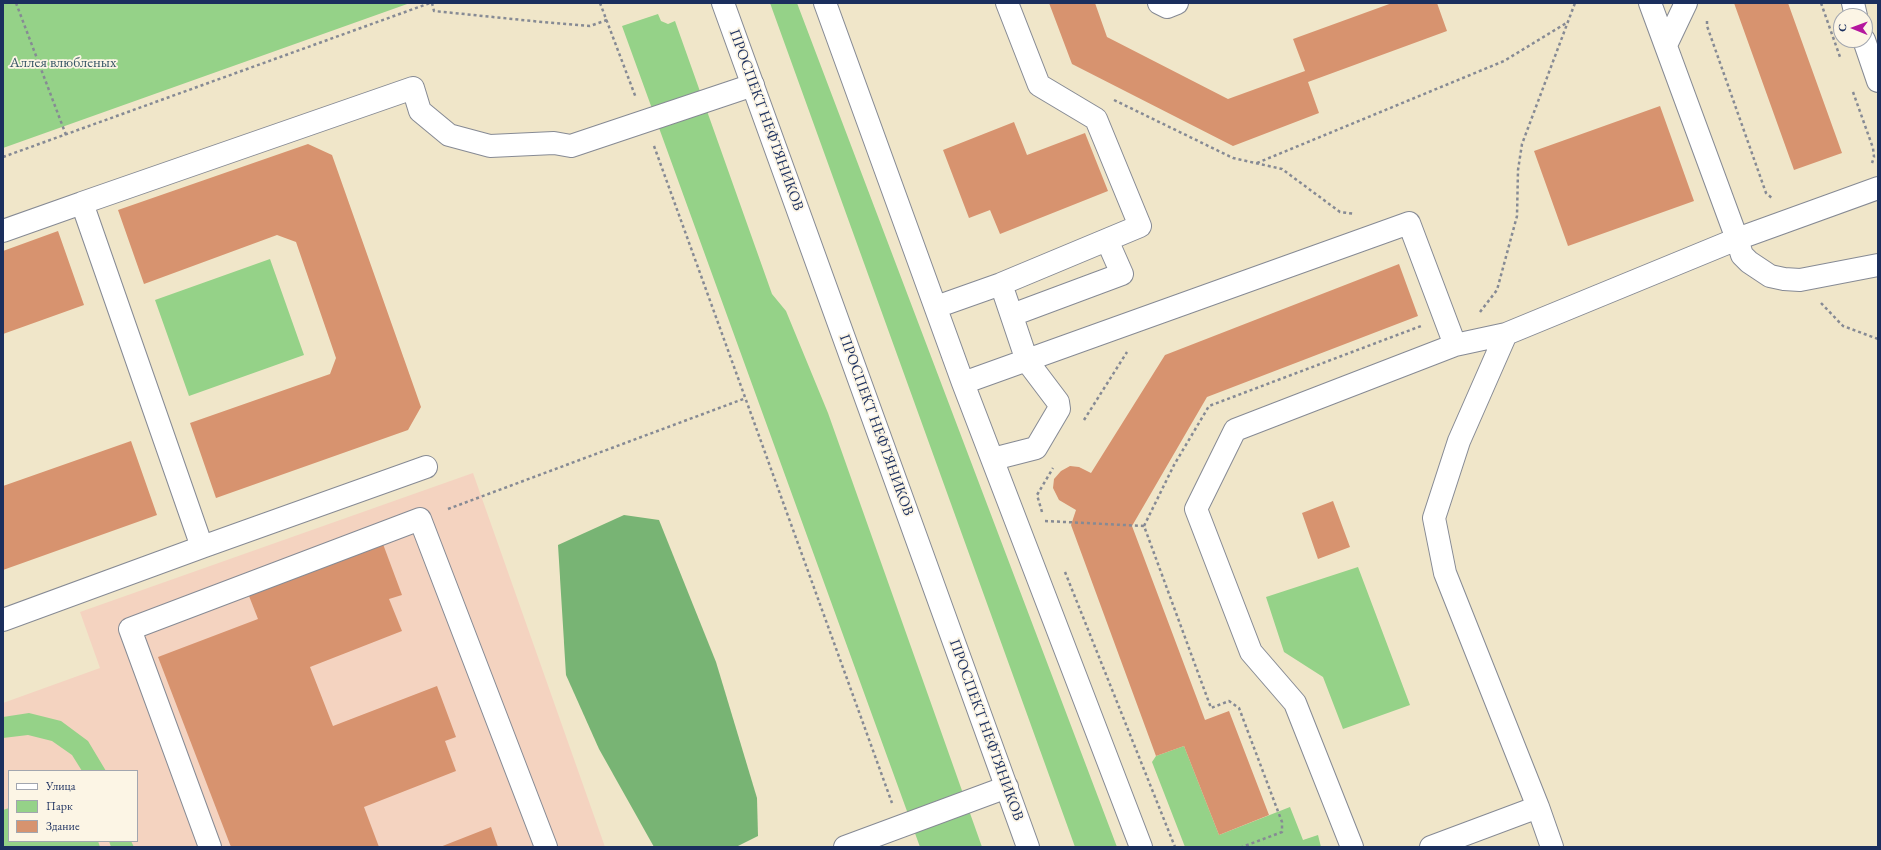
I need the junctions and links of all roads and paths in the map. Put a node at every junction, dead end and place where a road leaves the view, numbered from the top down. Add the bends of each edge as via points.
1 (16, 3) edge
2 (431, 3) edge
3 (600, 3) edge
4 (723, 3) edge
5 (824, 3) edge
6 (1007, 3) edge
7 (1159, 3) edge
8 (1178, 3) edge
9 (1575, 3) edge
10 (1650, 3) edge
11 (1686, 3) edge
12 (1708, 14) dead end
13 (607, 20) junction
14 (1569, 22) junction
15 (1666, 45) junction
16 (1867, 48) edge
17 (1878, 81) edge
18 (753, 85) junction
19 (1111, 98) dead end
20 (645, 121) junction
21 (66, 135) junction
22 (1873, 148) dead end
23 (3, 157) edge
24 (1257, 163) junction
25 (1870, 168) dead end
26 (1878, 188) edge
27 (1780, 200) dead end
28 (82, 203) junction
29 (1363, 216) dead end
30 (3, 231) edge
31 (1737, 239) junction
32 (1107, 240) junction
33 (1878, 264) edge
34 (1800, 280) junction
35 (1001, 284) junction
36 (936, 307) junction
37 (1012, 315) junction
38 (1478, 315) dead end
39 (1426, 324) dead end
40 (1506, 334) junction
41 (1878, 339) edge
42 (1455, 346) junction
43 (1127, 351) dead end
44 (1027, 361) junction
45 (963, 383) junction
46 (746, 398) junction
47 (1082, 423) dead end
48 (993, 459) junction
49 (1057, 462) dead end
50 (426, 467) dead end
51 (448, 509) dead end
52 (1045, 521) junction
53 (1144, 526) junction
54 (1048, 528) dead end
55 (202, 547) junction
56 (1063, 566) dead end
57 (3, 620) edge
58 (1007, 786) junction
59 (1538, 807) junction
60 (900, 826) junction
61 (210, 847) edge
62 (546, 847) edge
63 (845, 847) edge
64 (1028, 847) edge
65 (1141, 847) edge
66 (1175, 847) edge
67 (1242, 847) edge
68 (1352, 847) edge
69 (1431, 847) edge
70 (1552, 847) edge

1 - 21 path
2 - 13 path via 434,11 556,23 590,26
2 - 21 path
3 - 13 path
4 - 18 main road, ПРОСПЕКТ НЕФТЯНИКОВ
5 - 36 main road
6 - 32 main road via 1039,85 1096,119 1140,226
7 - 8 main road via 1167,7
9 - 14 path
10 - 15 main road
11 - 15 main road
12 - 27 path via 1706,26 1766,193 1773,199
13 - 20 path
14 - 24 path via 1504,61
14 - 38 path via 1522,144 1518,170 1517,216 1497,290
15 - 31 main road
16 - 17 main road
18 - 20 main road
18 - 58 main road, ПРОСПЕКТ НЕФТЯНИКОВ
19 - 24 path via 1233,158
20 - 28 main road via 571,146 490,146 449,135 420,111 413,88
20 - 46 path
21 - 23 path
22 - 25 path via 1874,157
24 - 29 path via 1282,169 1340,212
26 - 31 main road
28 - 30 main road
28 - 55 main road
31 - 34 main road via 1742,255 1770,276
31 - 40 main road
32 - 35 main road
32 - 37 main road via 1122,274
33 - 34 main road
34 - 41 path via 1843,326
35 - 36 main road
35 - 37 main road
36 - 45 main road
37 - 44 main road
39 - 53 path via 1209,406 1174,465
40 - 42 main road
40 - 59 main road via 1459,441 1434,518 1445,573
42 - 44 main road via 1409,223
42 - 68 main road via 1235,430 1196,509 1252,652 1295,703
43 - 47 path
44 - 45 main road
44 - 48 main road via 1054,394 1059,409 1036,448
45 - 48 main road
46 - 51 path
46 - 60 path
48 - 65 main road
49 - 52 path via 1037,495
50 - 55 main road
52 - 53 path
52 - 54 path
53 - 67 path via 1210,708 1229,701 1239,708 1282,822 1282,832
55 - 57 main road
56 - 66 path
58 - 60 main road
58 - 64 main road, ПРОСПЕКТ НЕФТЯНИКОВ
59 - 69 main road
59 - 70 main road
60 - 63 main road
61 - 62 main road via 130,629 420,519

